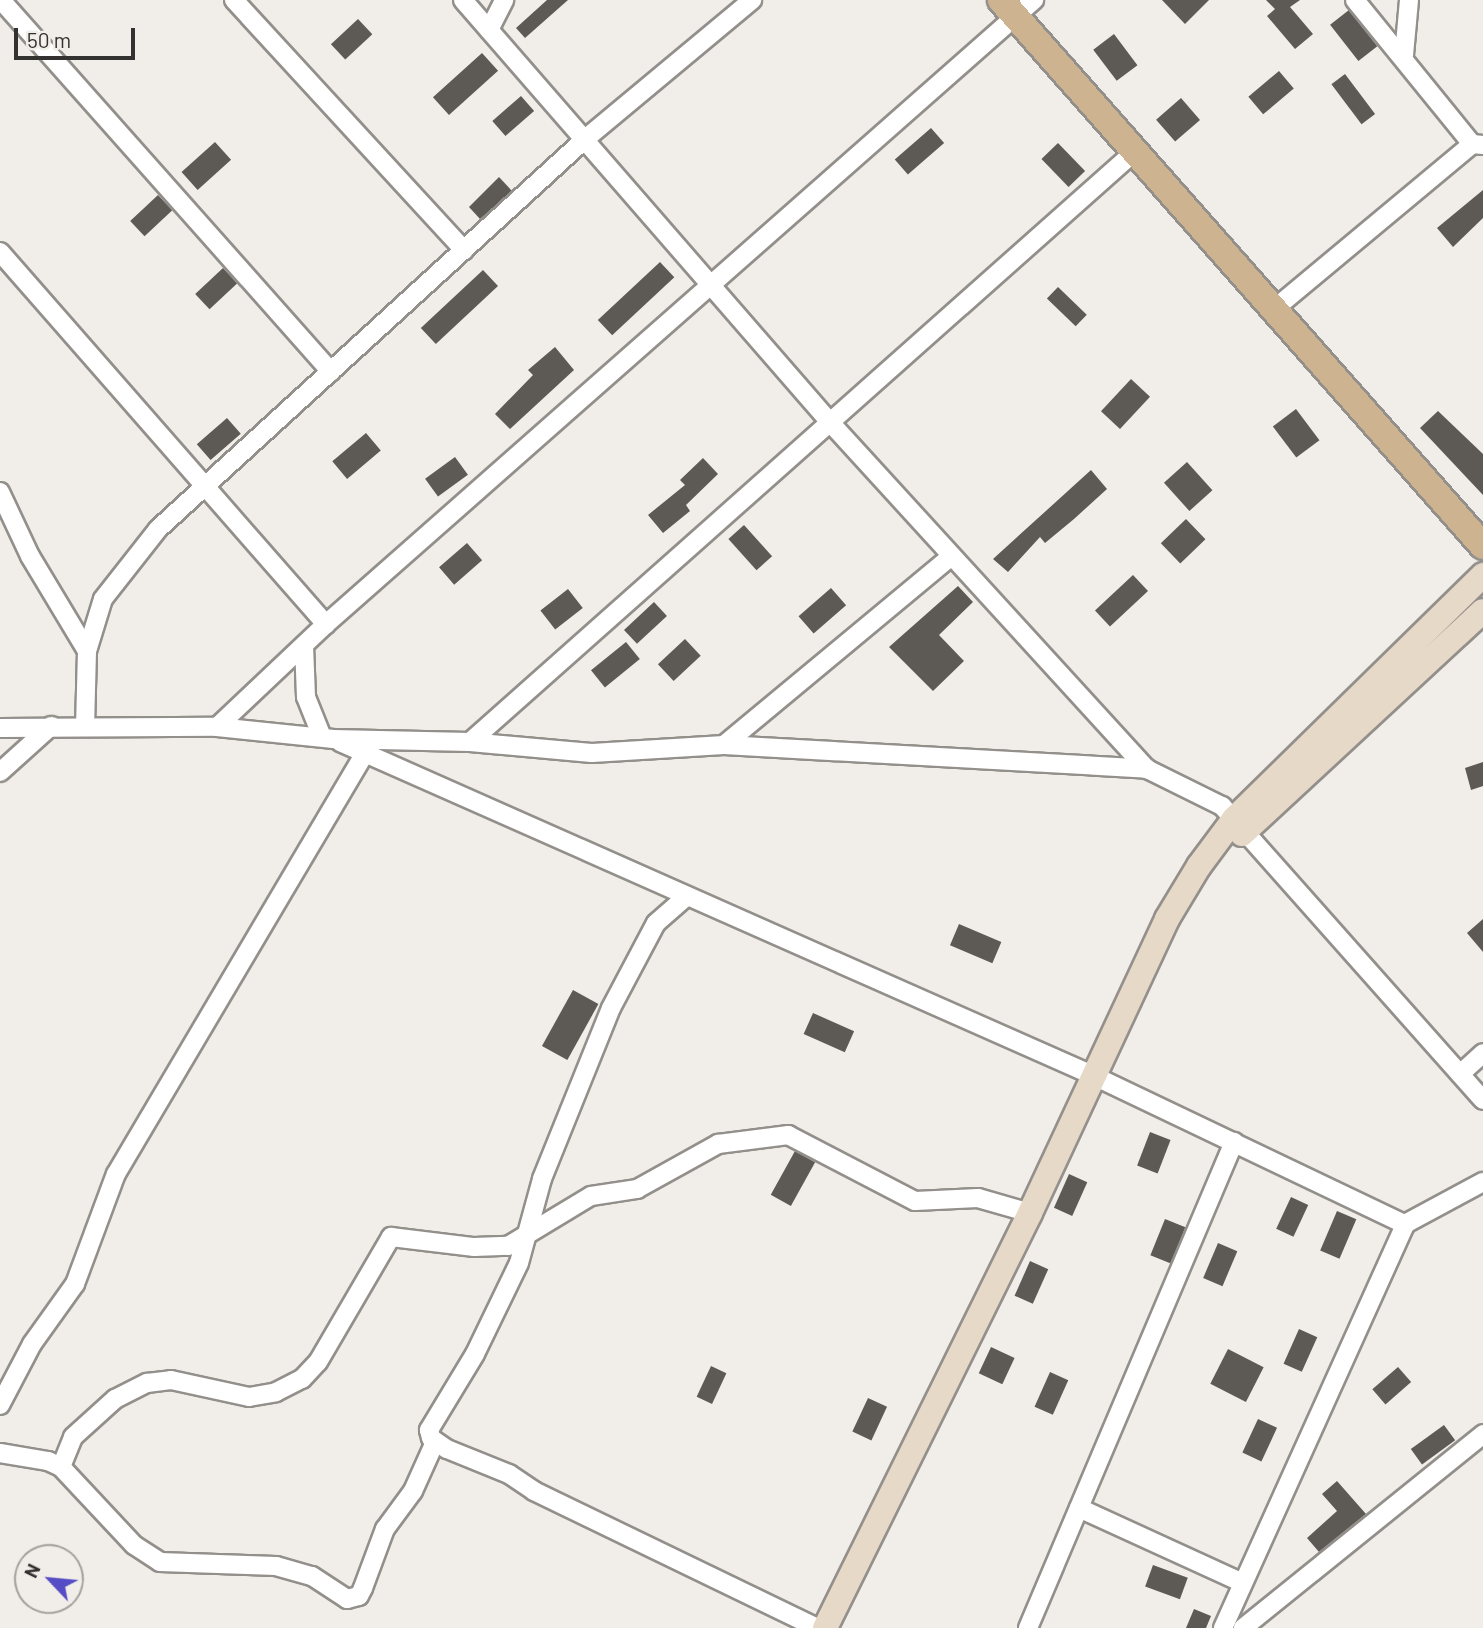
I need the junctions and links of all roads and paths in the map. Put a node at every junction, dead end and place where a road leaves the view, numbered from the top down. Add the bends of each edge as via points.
1 (1, 0) edge
2 (234, 0) edge
3 (463, 0) edge
4 (504, 0) edge
5 (752, 0) edge
6 (1356, 0) edge
7 (1409, 0) edge
8 (1017, 5) edge
9 (489, 30) junction
10 (1404, 55) junction
11 (584, 140) junction
12 (1477, 145) edge
13 (1132, 154) junction
14 (464, 250) junction
15 (0, 252) edge
16 (710, 286) junction
17 (1273, 310) junction
18 (331, 372) junction
19 (828, 420) junction
20 (208, 485) junction
21 (0, 492) edge
22 (1483, 546) edge
23 (952, 556) junction
24 (1483, 575) edge
25 (1483, 611) edge
26 (326, 624) junction
27 (304, 645) junction
28 (87, 651) junction
29 (85, 725) junction
30 (51, 726) junction
31 (217, 727) junction
32 (0, 728) edge
33 (328, 738) junction
34 (470, 742) junction
35 (724, 745) junction
36 (365, 752) junction
37 (1147, 769) junction
38 (0, 772) edge
39 (1239, 825) junction
40 (687, 896) junction
41 (1483, 1053) edge
42 (1460, 1074) junction
43 (1093, 1075) junction
44 (1483, 1100) edge
45 (1234, 1142) junction
46 (1483, 1182) edge
47 (1030, 1213) junction
48 (1405, 1224) junction
49 (527, 1238) junction
50 (0, 1405) edge
51 (1483, 1434) edge
52 (435, 1443) junction
53 (0, 1453) edge
54 (61, 1467) junction
55 (1079, 1508) junction
56 (1243, 1583) junction
57 (817, 1628) edge
58 (825, 1628) edge
59 (1028, 1628) edge
60 (1223, 1628) edge
61 (1244, 1628) edge

1 - 18 street
2 - 14 street
3 - 9 street
4 - 9 street
5 - 11 street
6 - 10 street
7 - 10 street
8 - 13 main road
8 - 16 street
9 - 11 street
10 - 12 street
11 - 14 street
11 - 16 street
12 - 17 street
13 - 17 main road
13 - 19 street
14 - 18 street
15 - 20 street
16 - 19 street
16 - 26 street
17 - 22 main road
18 - 20 street
19 - 23 street
19 - 34 street
20 - 26 street
20 - 28 street via 158,529 121,571 103,599
21 - 28 street via 30,556
23 - 35 street
23 - 37 street
24 - 39 main road
25 - 39 main road
26 - 27 street
27 - 31 street
27 - 33 street via 306,697
28 - 29 street
29 - 30 street
29 - 31 street
30 - 32 street
30 - 38 street
31 - 33 street
33 - 34 street
33 - 36 street
34 - 35 street via 592,753
35 - 37 street
36 - 40 street
36 - 50 street via 116,1174 75,1284 32,1343
37 - 39 street via 1222,806
39 - 42 street
39 - 43 main road via 1199,866 1167,919
40 - 43 street
40 - 49 street via 656,923 611,1008 542,1179
41 - 42 street
42 - 44 street
43 - 45 street
43 - 47 main road
45 - 48 street
45 - 55 street
46 - 48 street
47 - 49 street via 978,1198 922,1203 804,1141 788,1135 751,1136 704,1149 637,1189 591,1196
47 - 58 main road
48 - 56 street
49 - 52 street via 475,1354 432,1421 429,1430
49 - 54 street via 483,1247 391,1237 318,1362 302,1379 276,1392 249,1397 171,1380 147,1383 115,1399 73,1437
51 - 61 street
52 - 54 street via 413,1491 385,1529 363,1588 353,1598 335,1594 312,1576 276,1566 160,1562 134,1545
52 - 57 street via 509,1474 534,1491
53 - 54 street
55 - 56 street
55 - 59 street
56 - 60 street

